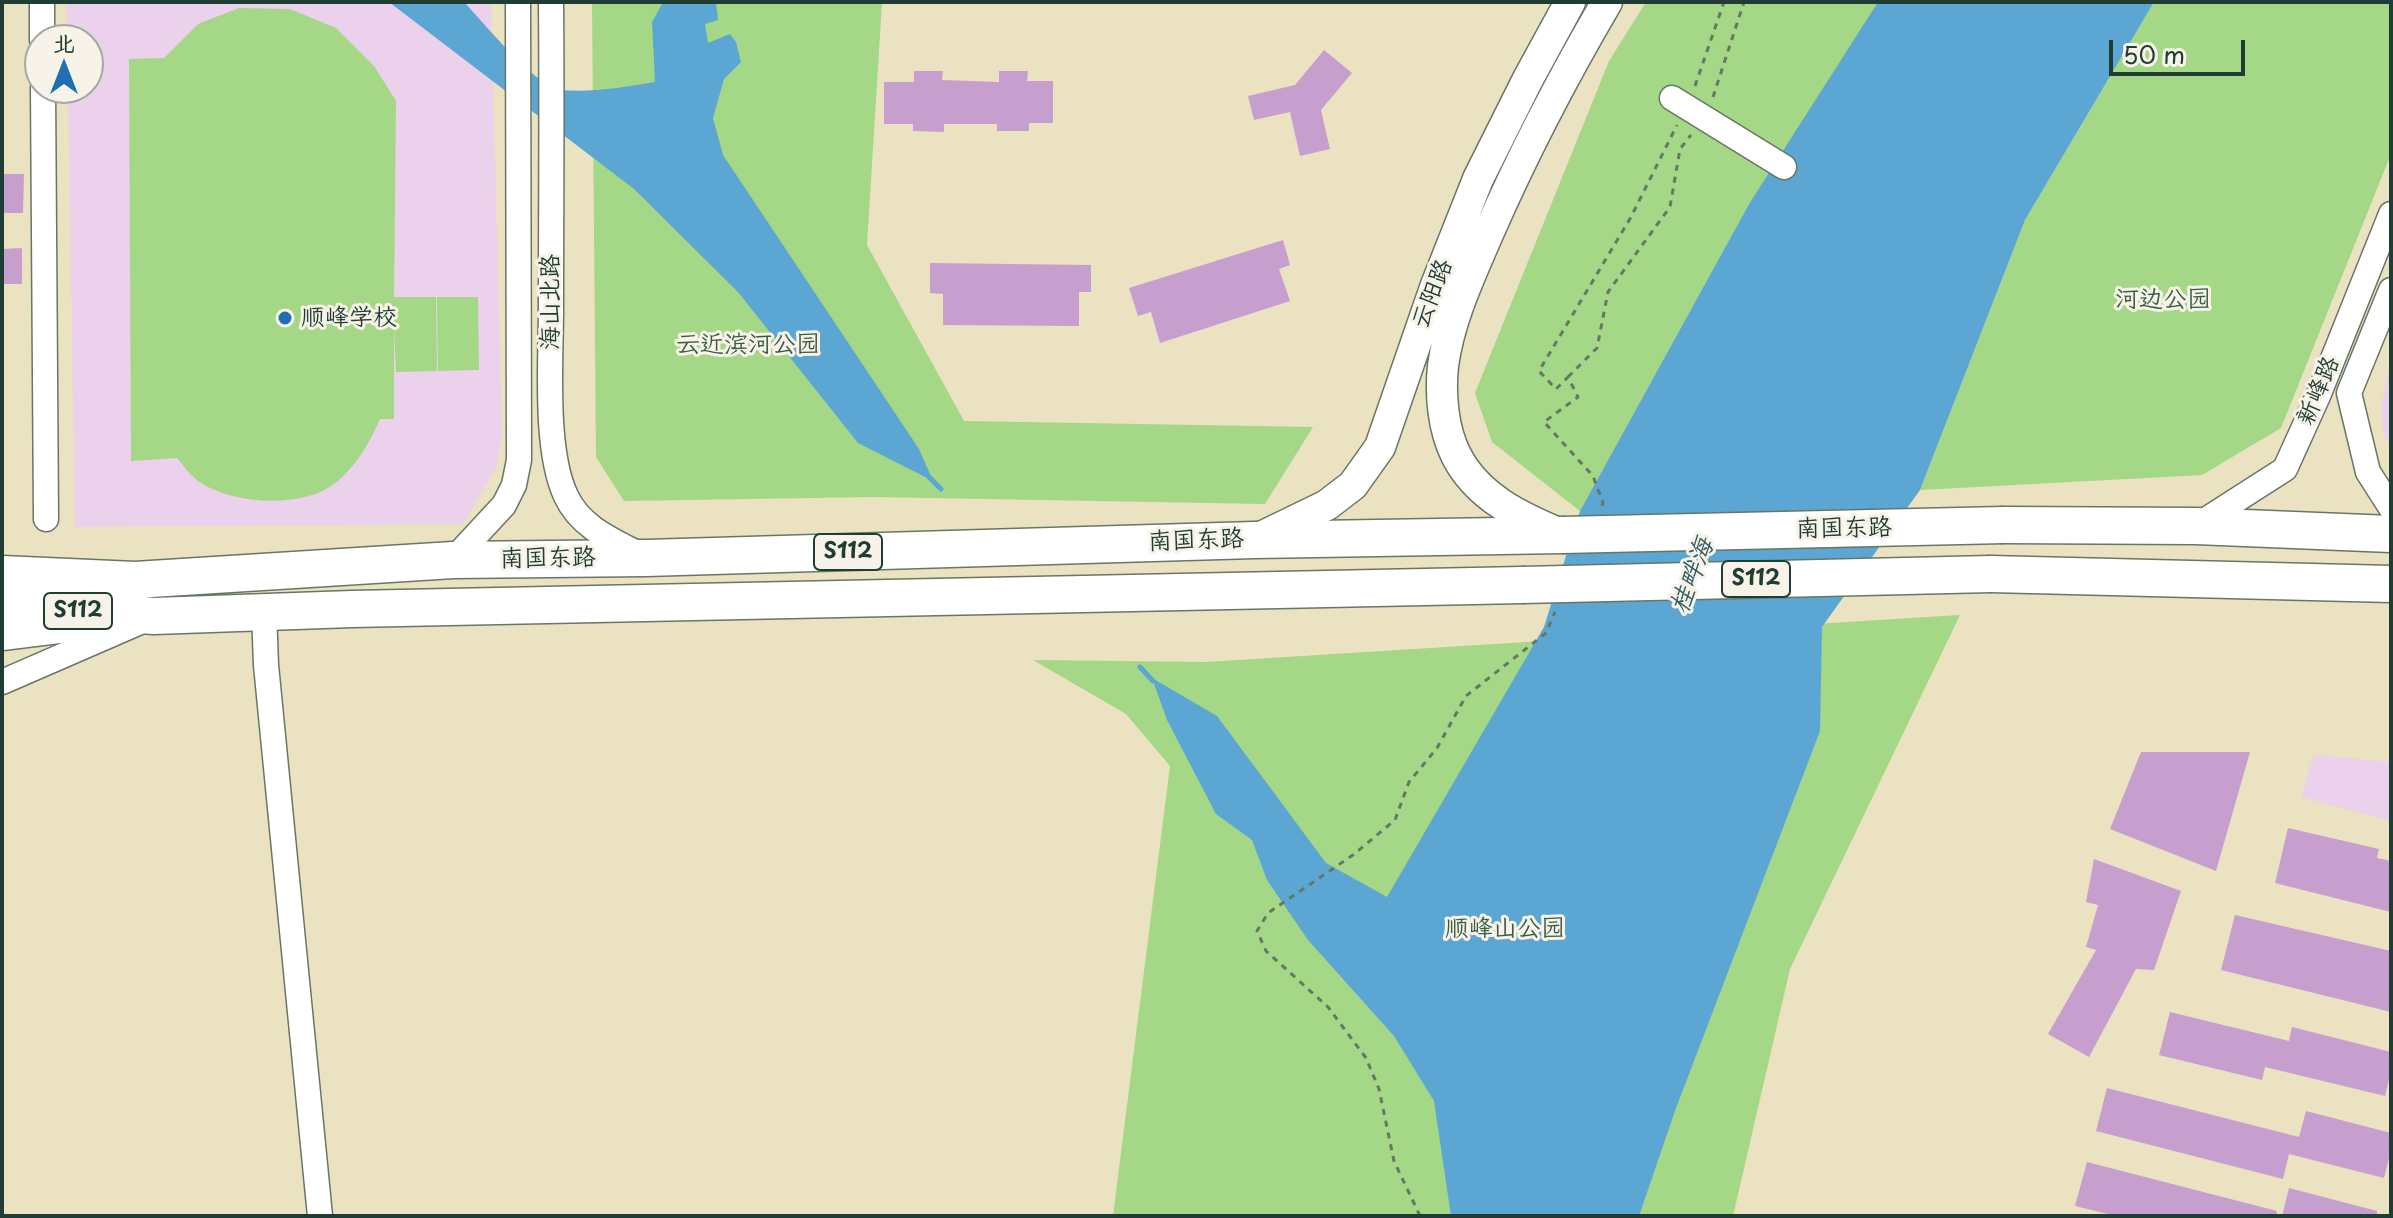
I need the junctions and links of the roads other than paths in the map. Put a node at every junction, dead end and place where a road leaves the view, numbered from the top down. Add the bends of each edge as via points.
1 (42, 2) edge
2 (551, 2) edge
3 (1570, 2) edge
4 (1607, 2) edge
5 (518, 11) edge
6 (42, 24) edge
7 (43, 104) edge
8 (1688, 108) road end
9 (1518, 167) junction
10 (1784, 167) dead end
11 (1478, 179) junction
12 (2391, 214) edge
13 (2391, 290) edge
14 (2337, 350) junction
15 (2354, 380) junction
16 (2391, 508) edge
17 (46, 519) dead end
18 (2196, 526) junction
19 (2391, 534) edge
20 (1562, 535) junction
21 (1254, 540) junction
22 (646, 558) junction
23 (2, 559) edge
24 (453, 560) junction
25 (2, 574) edge
26 (135, 580) junction
27 (2391, 584) edge
28 (2, 606) edge
29 (264, 612) junction
30 (154, 616) junction
31 (2, 635) edge
32 (2, 682) edge
33 (320, 1216) edge

1 - 6 street
2 - 22 street, 海山北路 via 556,468 566,497 584,521
3 - 11 main road, 云阳路
4 - 9 main road, 云阳路
5 - 24 street, 海山北路 via 519,460 504,505
7 - 17 street
8 - 10 street
9 - 11 main road via 1486,205 1478,201
9 - 20 main road, 云阳路 via 1457,310 1443,367 1442,400 1456,456 1481,488 1523,518
11 - 21 main road, 云阳路 via 1380,447 1368,467 1327,505
12 - 14 street, 新峰路
13 - 15 street, 新峰路
14 - 15 street via 2331,392 2340,395
14 - 18 street, 新峰路 via 2285,469
15 - 16 street, 新峰路 via 2349,393 2368,472
18 - 19 highway, 南国东路 / S112
18 - 20 highway, 南国东路 / S112, bridge
20 - 21 highway, 南国东路 / S112
21 - 22 highway, 南国东路 / S112
22 - 24 highway, 南国东路 / S112
23 - 26 main road, S112
24 - 26 highway, 南国东路 / S112
25 - 26 highway, 南国东路 / S112
27 - 29 highway, 南国东路 / S112, bridge via 1991,574
28 - 30 highway, 南国东路 / S112
29 - 30 highway, 南国东路 / S112
29 - 33 street
30 - 31 main road
30 - 32 street

